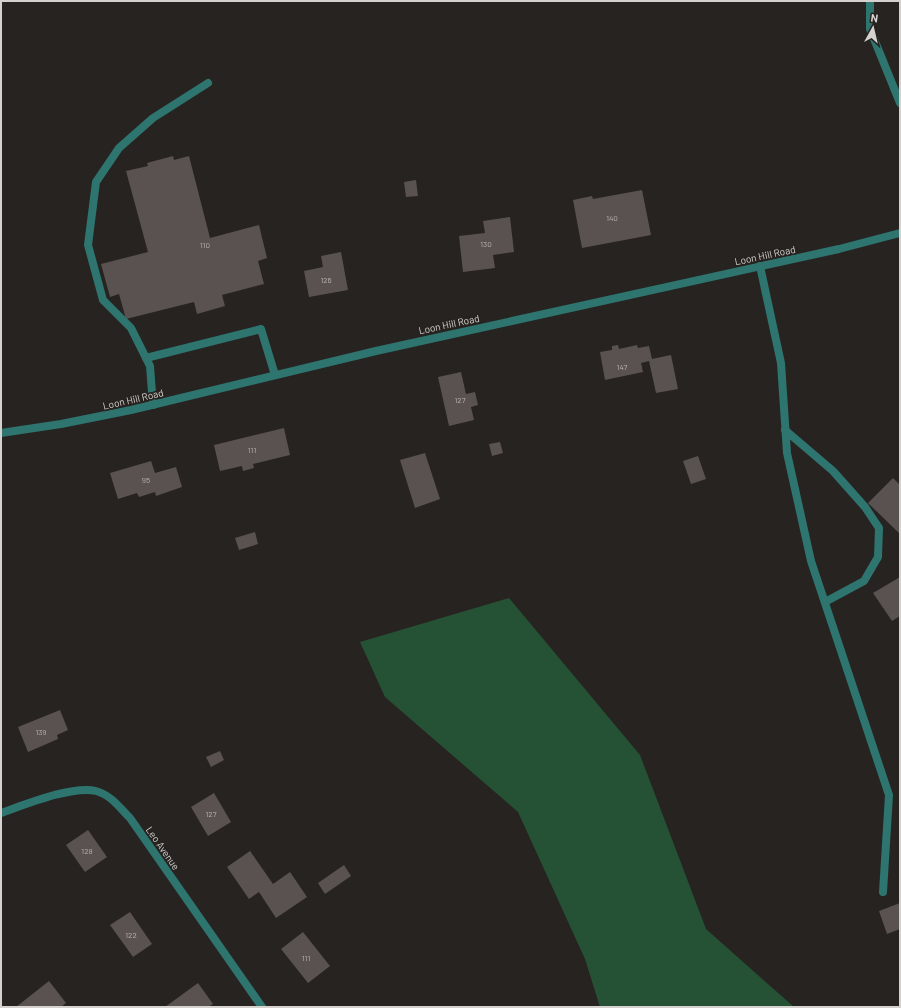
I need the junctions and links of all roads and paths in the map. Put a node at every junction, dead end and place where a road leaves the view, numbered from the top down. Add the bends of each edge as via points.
1 (870, 1) edge
2 (208, 83) dead end
3 (900, 103) edge
4 (900, 233) edge
5 (760, 266) junction
6 (146, 358) junction
7 (275, 375) junction
8 (153, 405) junction
9 (785, 430) junction
10 (1, 433) edge
11 (824, 602) junction
12 (1, 813) edge
13 (883, 892) dead end
14 (262, 1007) edge

1 - 3 street via 870,29
2 - 6 street via 153,118 119,148 96,182 88,245 103,300 131,328
4 - 5 street, Loon Hill Road
5 - 7 street, Loon Hill Road
5 - 9 street via 781,363
6 - 7 street via 261,329
6 - 8 street via 150,366
7 - 8 street, Loon Hill Road
8 - 10 street, Loon Hill Road via 61,424
9 - 11 street via 786,453
9 - 11 street via 833,471 865,507 879,528 878,557 864,581
11 - 13 street via 889,795
12 - 14 street, Leo Avenue via 76,790 96,791 112,799 130,818

